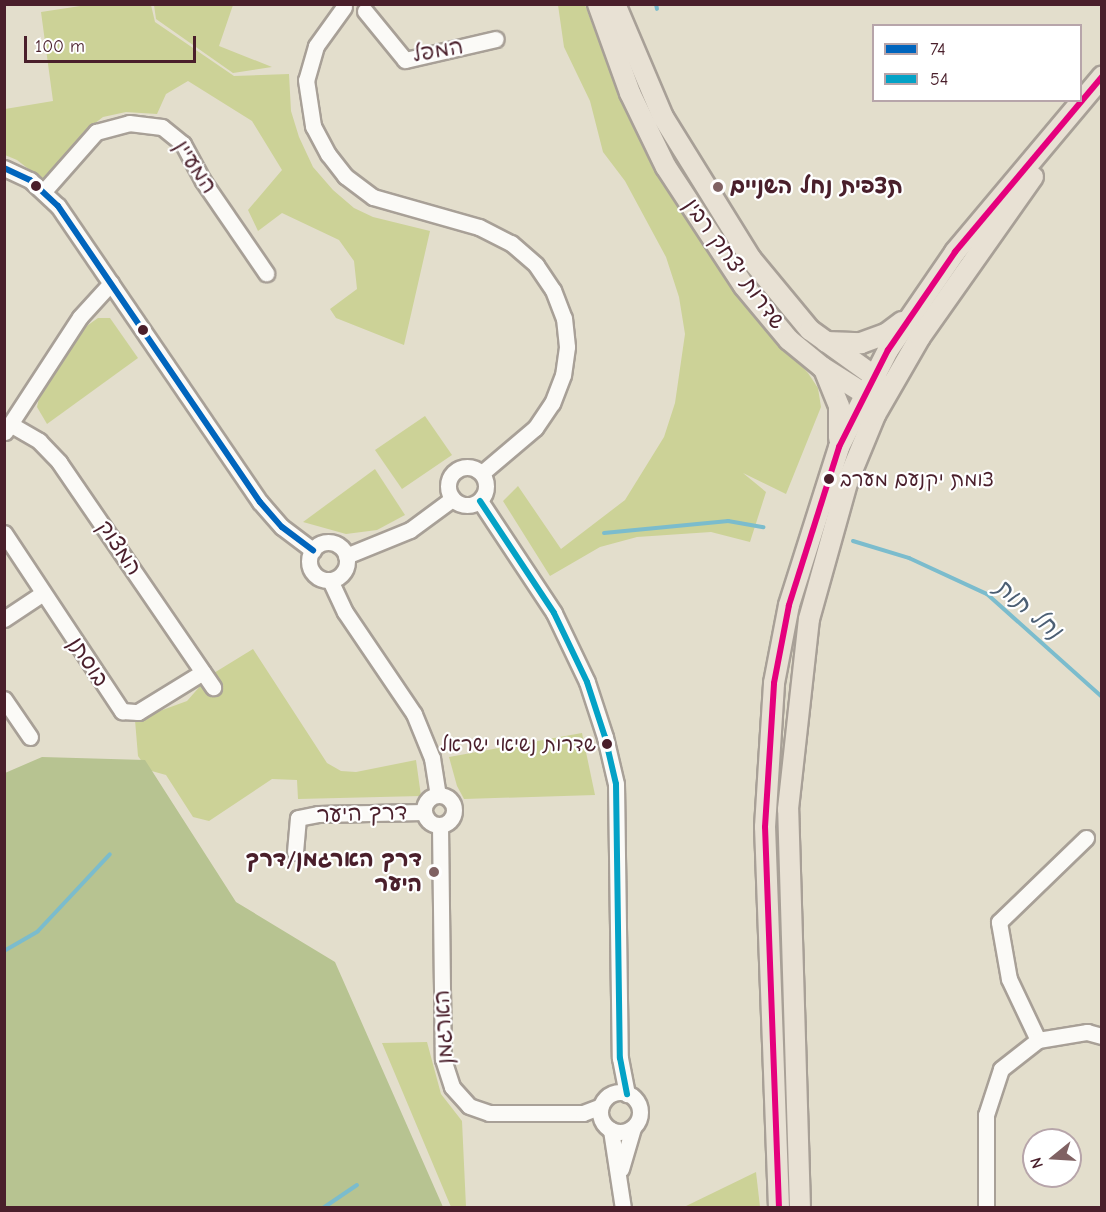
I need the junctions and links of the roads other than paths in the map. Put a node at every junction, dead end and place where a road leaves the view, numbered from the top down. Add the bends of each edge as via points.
1 (598, 4) edge
2 (615, 4) edge
3 (343, 6) edge
4 (369, 8) edge
5 (496, 39) dead end
6 (1101, 77) edge
7 (1101, 82) edge
8 (1082, 100) edge
9 (1080, 102) edge
10 (4, 168) edge
11 (44, 191) junction
12 (266, 273) dead end
13 (111, 283) junction
14 (910, 315) junction
15 (821, 341) junction
16 (822, 367) junction
17 (874, 376) junction
18 (865, 393) junction
19 (886, 394) junction
20 (7, 429) edge
21 (839, 447) junction
22 (482, 473) junction
23 (452, 499) junction
24 (480, 501) junction
25 (4, 533) edge
26 (313, 550) junction
27 (346, 555) junction
28 (330, 580) junction
29 (43, 593) junction
30 (4, 619) edge
31 (203, 672) junction
32 (213, 687) dead end
33 (4, 699) edge
34 (30, 737) dead end
35 (438, 794) junction
36 (424, 812) junction
37 (440, 825) junction
38 (1086, 838) dead end
39 (295, 852) dead end
40 (1101, 1036) edge
41 (1038, 1040) junction
42 (620, 1058) junction
43 (627, 1094) junction
44 (605, 1101) junction
45 (583, 1113) junction
46 (607, 1126) junction
47 (633, 1128) junction
48 (621, 1172) junction
49 (623, 1208) edge
50 (779, 1208) edge
51 (800, 1208) edge
52 (986, 1208) edge

1 - 16 main road, שדרות יצחק רבין via 630,93 666,167 750,294 789,340
2 - 15 main road, שדרות יצחק רבין via 646,85 684,152 766,280
3 - 4 street via 354,12
3 - 22 street via 316,46 306,80 313,126 332,160 354,184 373,197 479,226 511,243 536,265 553,290 564,318 565,363 552,403 535,428
4 - 5 street, המפל via 405,60
6 - 8 main road
7 - 19 main road via 920,337
9 - 14 main road via 955,252
10 - 11 street
11 - 12 street, המעיין via 96,132 129,123 162,127 183,144 203,181
11 - 13 street
13 - 20 street via 80,317
13 - 26 street via 260,502 282,527
14 - 15 main road via 876,339 850,345
14 - 17 main road
15 - 17 main road, שדרות יצחק רבין
16 - 18 main road, שדרות יצחק רבין
16 - 21 main road via 839,406
17 - 18 main road
17 - 19 main road, שדרות יצחק רבין
18 - 19 main road, שדרות יצחק רבין
18 - 21 main road
19 - 51 main road via 856,455 829,542 809,619 798,690 788,809 788,875
20 - 31 street, המצוק via 39,441 59,462
21 - 50 main road via 789,606 774,683 767,752 765,906
22 - 23 street via 470,467 457,469 448,486
22 - 24 street via 486,484
23 - 24 street via 469,506
23 - 27 street via 410,530
24 - 42 street via 554,613 587,682 605,737 616,784
25 - 29 street, בוסתן
26 - 27 street via 323,543 334,544
26 - 28 street via 310,567 318,577
27 - 28 street via 344,571
28 - 35 street via 345,612 414,714 432,758
29 - 30 street
29 - 31 street, בוסתן via 125,712 138,712
31 - 32 street, המצוק
33 - 34 street
35 - 36 street via 426,802
35 - 37 street via 448,797 455,809 449,822
36 - 37 street via 428,820
36 - 39 street, דרך היער via 318,814 298,818
37 - 45 street, הארגמן via 443,1059 452,1088 469,1106 489,1113
38 - 41 street via 999,922 1009,979
40 - 41 street via 1087,1032
41 - 52 street via 1001,1070 986,1115
42 - 43 street
42 - 44 street
43 - 44 street
43 - 47 street via 640,1109
44 - 45 street, הארגמן
44 - 46 street
45 - 46 street, הארגמן
46 - 47 street via 623,1132
46 - 48 street
47 - 48 street
48 - 49 street

